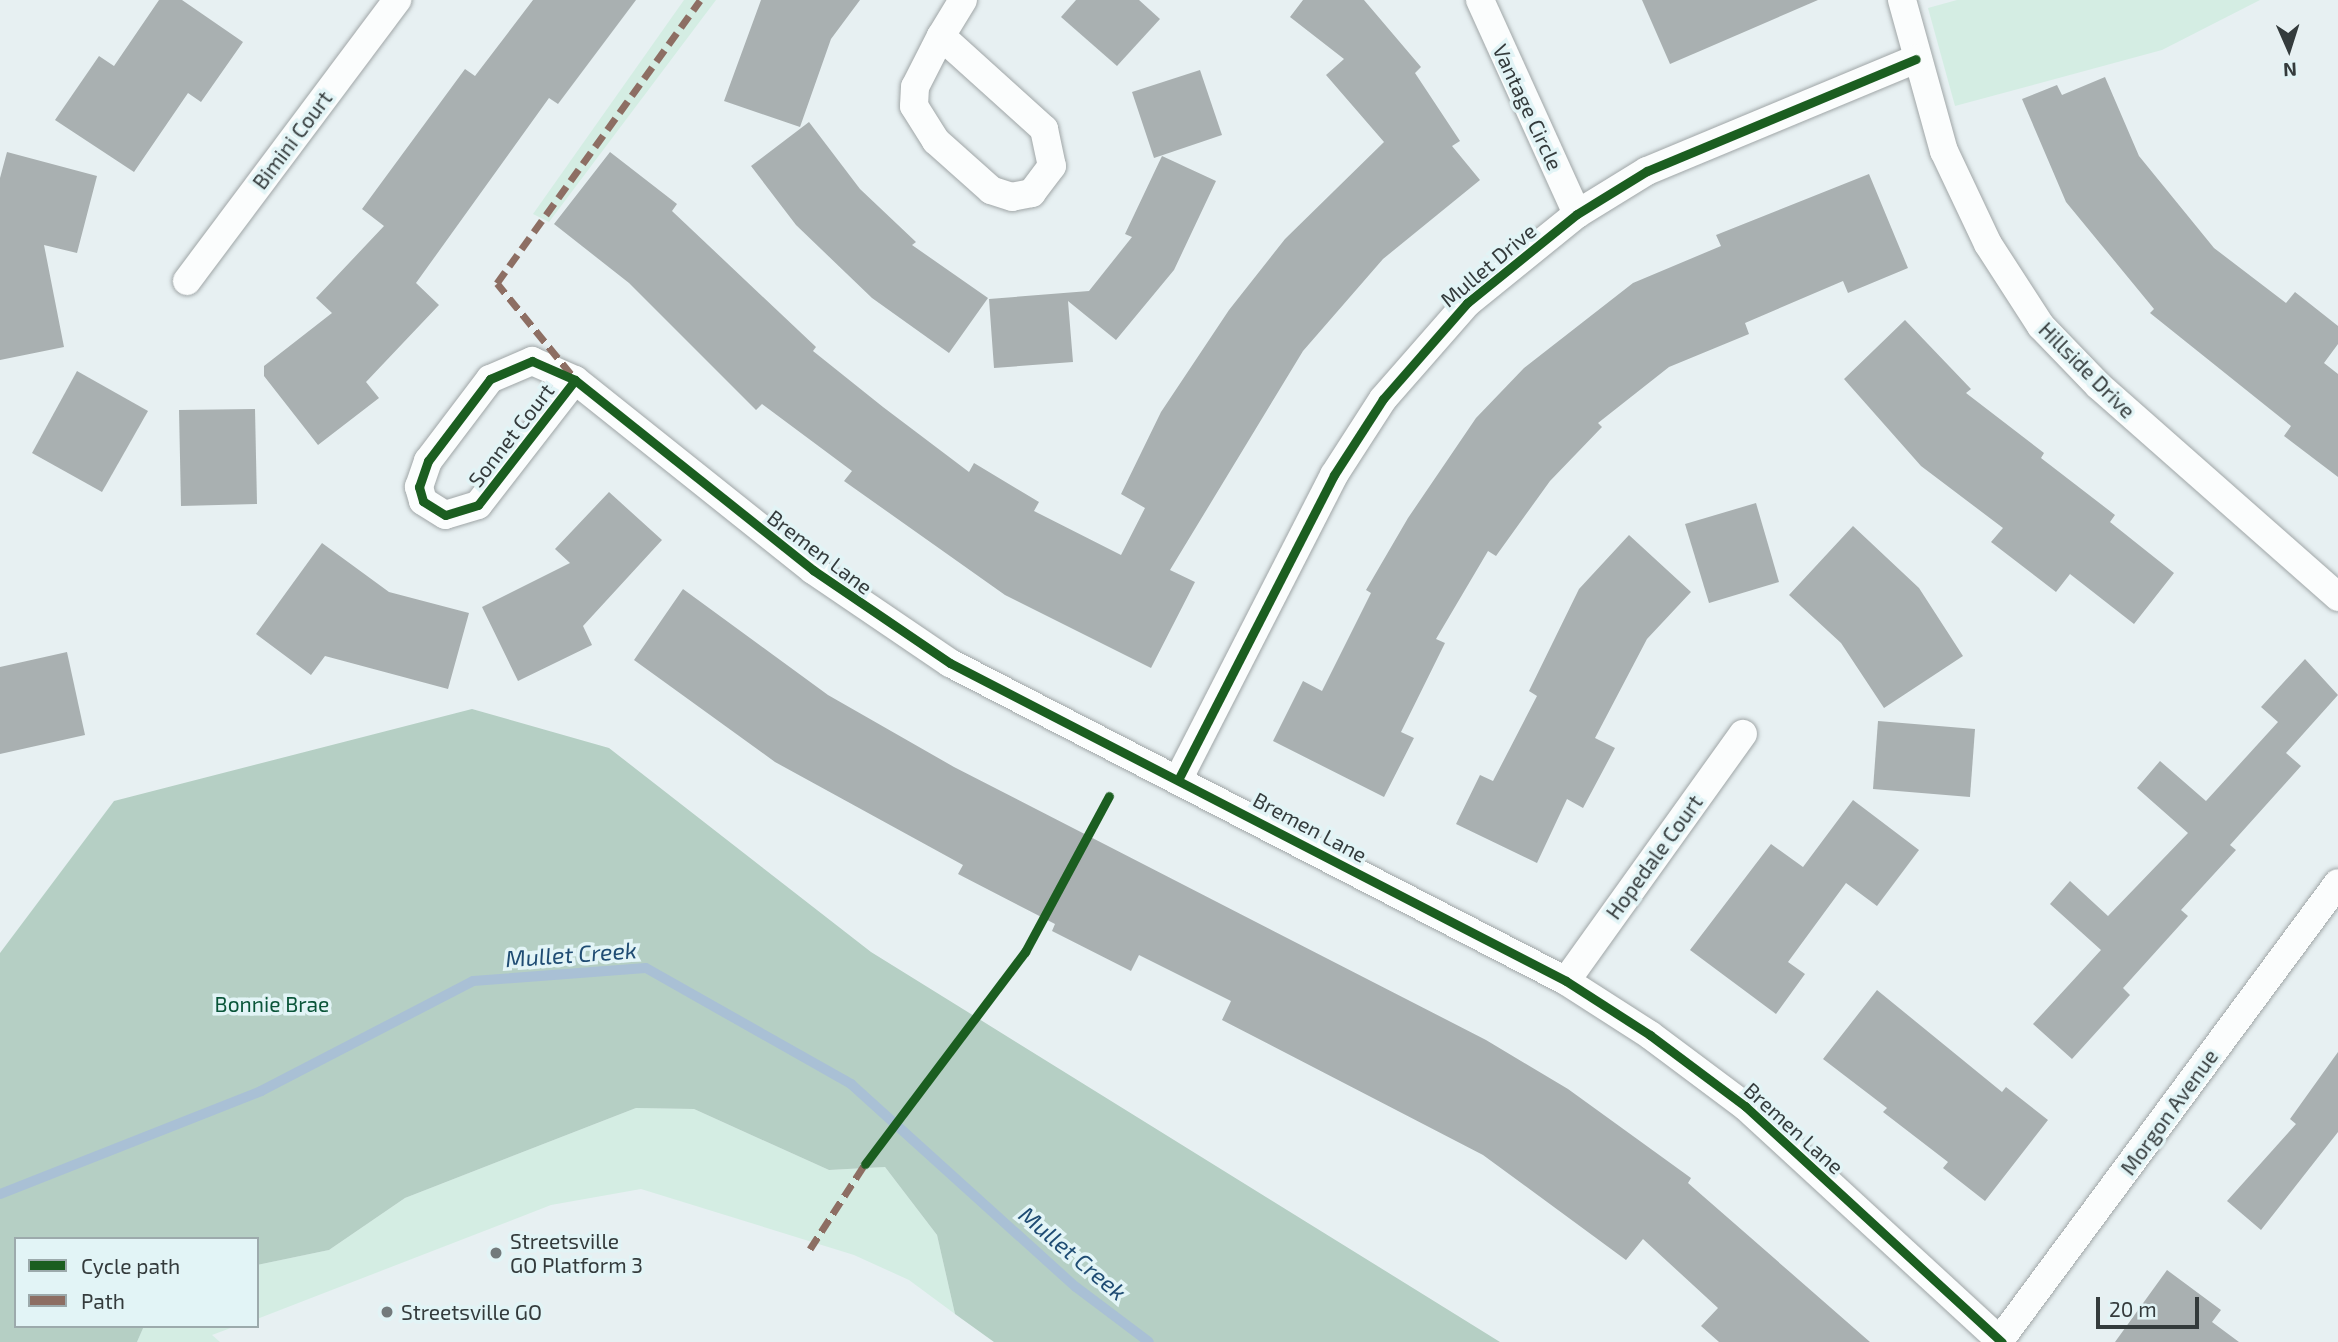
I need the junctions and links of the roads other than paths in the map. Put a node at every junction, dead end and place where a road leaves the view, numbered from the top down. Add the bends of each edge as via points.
1 (397, 0) edge
2 (963, 0) edge
3 (1480, 0) edge
4 (1902, 0) edge
5 (941, 36) junction
6 (1916, 59) junction
7 (1577, 214) junction
8 (187, 281) dead end
9 (575, 380) junction
10 (2338, 597) edge
11 (1742, 734) dead end
12 (1179, 779) junction
13 (2338, 883) edge
14 (1566, 981) junction
15 (2001, 1341) edge

1 - 8 street, Bimini Court
2 - 5 street
3 - 7 street, Vantage Circle
4 - 6 street, Hillside Drive
5 - 5 street via 1044,129 1052,166 1032,193 1012,197 991,190 922,125 915,87
6 - 7 street, Mullet Drive via 1647,171
6 - 10 street, Hillside Drive via 1962,192 2041,327 2099,386
7 - 12 street, Mullet Drive via 1467,303 1383,399 1335,475
9 - 9 street, Sonnet Court via 478,505 445,515 423,501 419,487 428,461 496,374 532,361
9 - 12 street, Bremen Lane via 883,621 1037,711
11 - 14 street, Hopedale Court
12 - 14 street, Bremen Lane
13 - 15 street, Morgon Avenue
14 - 15 street, Bremen Lane via 1745,1106

